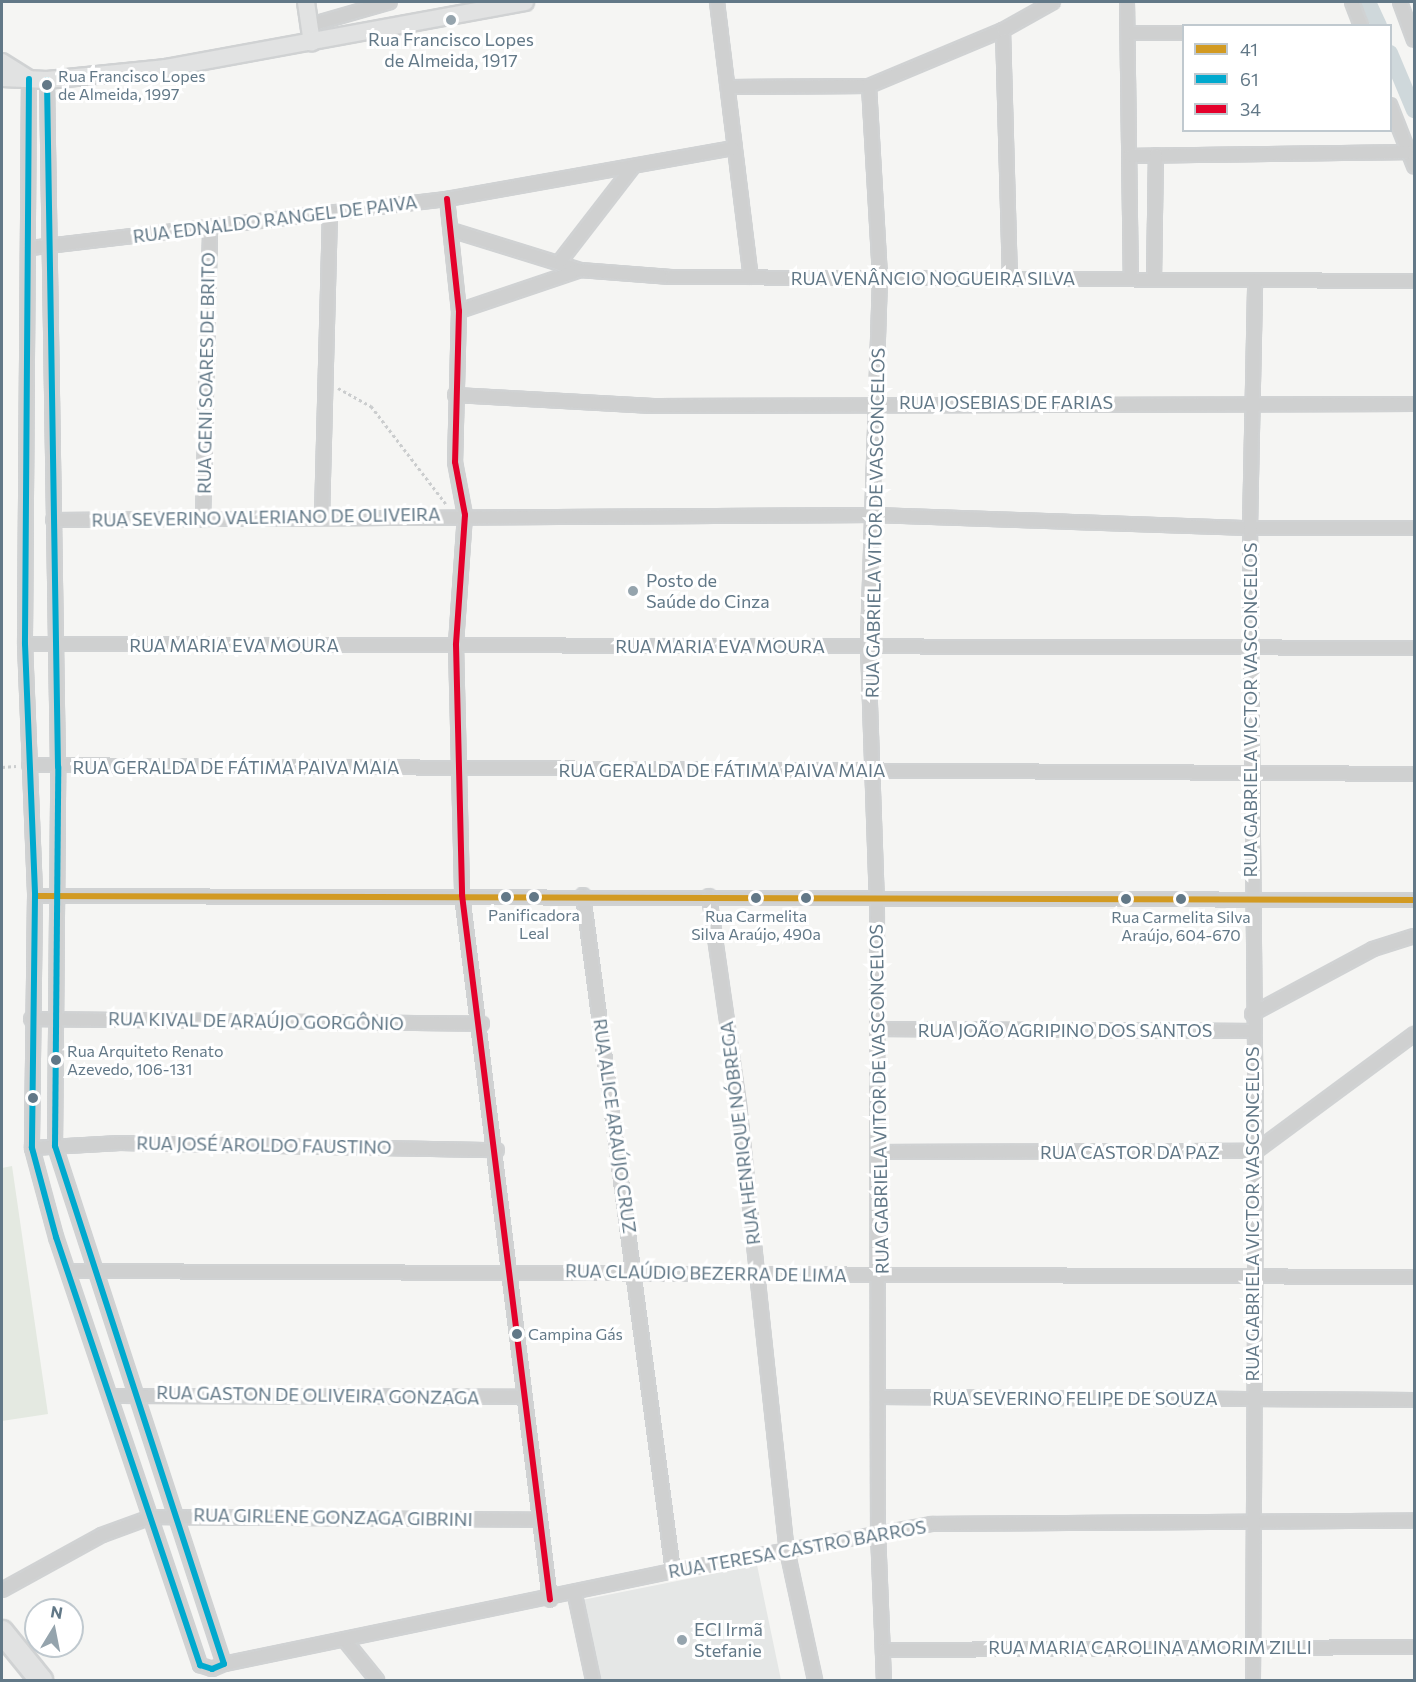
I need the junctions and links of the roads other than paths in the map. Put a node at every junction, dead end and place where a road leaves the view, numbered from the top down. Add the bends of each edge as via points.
1 (306, 2) edge
2 (390, 2) edge
3 (525, 2) edge
4 (717, 2) edge
5 (1053, 2) edge
6 (1127, 2) edge
7 (1352, 2) edge
8 (1400, 2) edge
9 (1411, 19) edge
10 (1360, 24) edge
11 (310, 26) junction
12 (1003, 30) junction
13 (1130, 33) junction
14 (1182, 33) edge
15 (1414, 40) edge
16 (312, 43) junction
17 (2, 62) edge
18 (2, 78) edge
19 (29, 79) junction
20 (47, 80) junction
21 (869, 86) junction
22 (730, 87) junction
23 (1392, 110) edge
24 (732, 148) junction
25 (1408, 152) junction
26 (1156, 155) junction
27 (1130, 156) junction
28 (1414, 166) edge
29 (633, 167) junction
30 (447, 199) junction
31 (330, 213) junction
32 (210, 226) junction
33 (451, 230) junction
34 (48, 246) junction
35 (30, 248) junction
36 (561, 260) junction
37 (580, 270) junction
38 (751, 277) junction
39 (880, 278) junction
40 (1010, 278) junction
41 (1131, 279) junction
42 (1154, 279) junction
43 (1255, 280) junction
44 (1414, 281) edge
45 (459, 311) junction
46 (455, 395) junction
47 (880, 402) junction
48 (1253, 403) junction
49 (1414, 404) edge
50 (460, 515) junction
51 (874, 515) junction
52 (322, 517) junction
53 (53, 520) junction
54 (203, 520) junction
55 (1250, 528) junction
56 (1414, 528) edge
57 (25, 644) junction
58 (55, 644) junction
59 (456, 645) junction
60 (868, 646) junction
61 (1252, 648) junction
62 (1414, 648) edge
63 (29, 765) junction
64 (58, 767) junction
65 (459, 768) junction
66 (873, 771) junction
67 (1250, 772) junction
68 (1414, 774) edge
69 (57, 895) junction
70 (462, 895) junction
71 (583, 895) junction
72 (34, 896) junction
73 (709, 896) junction
74 (1250, 900) junction
75 (1414, 900) edge
76 (877, 901) junction
77 (1414, 936) edge
78 (1252, 1014) junction
79 (31, 1019) junction
80 (56, 1019) junction
81 (482, 1024) junction
82 (877, 1029) junction
83 (1253, 1031) junction
84 (1414, 1034) edge
85 (55, 1146) junction
86 (32, 1148) junction
87 (497, 1150) junction
88 (1256, 1151) junction
89 (879, 1152) junction
90 (95, 1269) junction
91 (508, 1270) junction
92 (70, 1271) junction
93 (634, 1272) junction
94 (756, 1274) junction
95 (881, 1276) junction
96 (1252, 1277) junction
97 (1414, 1277) edge
98 (134, 1393) junction
99 (111, 1396) junction
100 (524, 1397) junction
101 (879, 1397) junction
102 (1251, 1398) junction
103 (1414, 1400) edge
104 (177, 1514) junction
105 (151, 1517) junction
106 (539, 1520) junction
107 (1414, 1521) edge
108 (1252, 1524) junction
109 (878, 1532) junction
110 (787, 1550) junction
111 (673, 1571) junction
112 (2, 1590) edge
113 (575, 1595) junction
114 (550, 1600) junction
115 (2, 1632) edge
116 (347, 1642) junction
117 (1253, 1645) junction
118 (1414, 1647) edge
119 (885, 1650) junction
120 (224, 1664) junction
121 (41, 1680) edge
122 (377, 1680) edge
123 (593, 1680) edge
124 (815, 1680) edge
125 (885, 1680) edge
126 (1253, 1680) edge

1 - 11 main road
2 - 11 street
3 - 16 main road
4 - 22 street
5 - 12 street
6 - 13 street
7 - 10 street
8 - 9 street
9 - 15 street
11 - 16 main road
12 - 21 street
12 - 40 street
13 - 14 street
13 - 27 street
16 - 20 main road via 166,68
17 - 19 main road
18 - 19 main road
19 - 20 main road
19 - 35 street
20 - 34 street
21 - 22 street
21 - 39 street, RUA GABRIELA VITOR DE VASCONCELOS
22 - 24 street
23 - 25 street
24 - 29 street, RUA EDNALDO RANGEL DE PAIVA
24 - 38 street
25 - 26 street
25 - 28 street
26 - 27 street
26 - 42 street
27 - 41 street
29 - 30 street, RUA EDNALDO RANGEL DE PAIVA
29 - 36 street
30 - 31 street, RUA EDNALDO RANGEL DE PAIVA
30 - 33 street
31 - 32 street, RUA EDNALDO RANGEL DE PAIVA
31 - 52 street
32 - 34 street, RUA EDNALDO RANGEL DE PAIVA
32 - 54 street, RUA GENI SOARES DE BRITO
33 - 36 street
33 - 45 street
34 - 35 street, RUA EDNALDO RANGEL DE PAIVA
34 - 53 street
35 - 57 street
36 - 37 street
37 - 38 street, RUA VENÂNCIO NOGUEIRA SILVA
37 - 45 street, RUA VENÂNCIO NOGUEIRA SILVA
38 - 39 street, RUA VENÂNCIO NOGUEIRA SILVA
39 - 40 street, RUA VENÂNCIO NOGUEIRA SILVA
39 - 47 street, RUA GABRIELA VITOR DE VASCONCELOS
40 - 41 street, RUA VENÂNCIO NOGUEIRA SILVA
41 - 42 street, RUA VENÂNCIO NOGUEIRA SILVA
42 - 43 street, RUA VENÂNCIO NOGUEIRA SILVA
43 - 44 street, RUA VENÂNCIO NOGUEIRA SILVA
43 - 48 street, RUA GABRIELA VICTOR VASCONCELOS
45 - 46 street
46 - 47 street, RUA JOSEBIAS DE FARIAS via 653,406
46 - 50 street
47 - 48 street, RUA JOSEBIAS DE FARIAS
47 - 51 street, RUA GABRIELA VITOR DE VASCONCELOS
48 - 49 street, RUA JOSEBIAS DE FARIAS
48 - 55 street, RUA GABRIELA VICTOR VASCONCELOS
50 - 51 street, RUA SEVERINO VALERIANO DE OLIVEIRA via 639,520
50 - 52 street, RUA SEVERINO VALERIANO DE OLIVEIRA
50 - 59 street
51 - 55 street, RUA SEVERINO VALERIANO DE OLIVEIRA
51 - 60 street, RUA GABRIELA VITOR DE VASCONCELOS
52 - 54 street, RUA SEVERINO VALERIANO DE OLIVEIRA
53 - 54 street, RUA SEVERINO VALERIANO DE OLIVEIRA
53 - 58 street
55 - 56 street, RUA SEVERINO VALERIANO DE OLIVEIRA
55 - 61 street, RUA GABRIELA VICTOR VASCONCELOS
57 - 58 street, RUA MARIA EVA MOURA
57 - 63 street
58 - 59 street, RUA MARIA EVA MOURA
58 - 64 street
59 - 60 street, RUA MARIA EVA MOURA
59 - 65 street
60 - 61 street, RUA MARIA EVA MOURA
60 - 66 street, RUA GABRIELA VITOR DE VASCONCELOS
61 - 62 street, RUA MARIA EVA MOURA
61 - 67 street, RUA GABRIELA VICTOR VASCONCELOS
63 - 64 street, RUA GERALDA DE FÁTIMA PAIVA MAIA
63 - 72 street
64 - 65 street, RUA GERALDA DE FÁTIMA PAIVA MAIA
64 - 69 street
65 - 66 street, RUA GERALDA DE FÁTIMA PAIVA MAIA
65 - 70 street
66 - 67 street, RUA GERALDA DE FÁTIMA PAIVA MAIA
66 - 76 street, RUA GABRIELA VITOR DE VASCONCELOS
67 - 68 street, RUA GERALDA DE FÁTIMA PAIVA MAIA
67 - 74 street, RUA GABRIELA VICTOR VASCONCELOS
69 - 70 street
69 - 72 street
69 - 80 street
70 - 71 street
70 - 81 street
71 - 73 street
71 - 93 street, RUA ALICE ARAÚJO CRUZ
72 - 79 street
73 - 76 street
73 - 94 street, RUA HENRIQUE NÓBREGA via 739,1104
74 - 75 street
74 - 76 street
74 - 78 street, RUA GABRIELA VICTOR VASCONCELOS
76 - 82 street, RUA GABRIELA VITOR DE VASCONCELOS
77 - 78 street via 1373,949
78 - 83 street, RUA GABRIELA VICTOR VASCONCELOS
79 - 80 street, RUA KIVAL DE ARAÚJO GORGÔNIO
79 - 86 street
80 - 81 street, RUA KIVAL DE ARAÚJO GORGÔNIO
80 - 85 street
81 - 87 street
82 - 83 street, RUA JOÃO AGRIPINO DOS SANTOS
82 - 89 street, RUA GABRIELA VITOR DE VASCONCELOS
83 - 88 street, RUA GABRIELA VICTOR VASCONCELOS
84 - 88 street
85 - 86 street, RUA JOSÉ AROLDO FAUSTINO
85 - 87 street, RUA JOSÉ AROLDO FAUSTINO
85 - 90 street
86 - 92 street via 38,1183
87 - 91 street
88 - 89 street, RUA CASTOR DA PAZ
88 - 96 street, RUA GABRIELA VICTOR VASCONCELOS
89 - 95 street, RUA GABRIELA VITOR DE VASCONCELOS
90 - 91 street, RUA CLAÚDIO BEZERRA DE LIMA
90 - 92 street, RUA CLAÚDIO BEZERRA DE LIMA
90 - 98 street
91 - 93 street, RUA CLAÚDIO BEZERRA DE LIMA
91 - 100 street
92 - 99 street
93 - 94 street, RUA CLAÚDIO BEZERRA DE LIMA
93 - 111 street, RUA ALICE ARAÚJO CRUZ
94 - 95 street, RUA CLAÚDIO BEZERRA DE LIMA
94 - 110 street, RUA HENRIQUE NÓBREGA
95 - 96 street, RUA CLAÚDIO BEZERRA DE LIMA
95 - 101 street, RUA GABRIELA VITOR DE VASCONCELOS
96 - 97 street, RUA CLAÚDIO BEZERRA DE LIMA
96 - 102 street, RUA GABRIELA VICTOR VASCONCELOS
98 - 99 street, RUA GASTON DE OLIVEIRA GONZAGA
98 - 100 street, RUA GASTON DE OLIVEIRA GONZAGA
98 - 104 street
99 - 105 street
100 - 106 street
101 - 102 street, RUA SEVERINO FELIPE DE SOUZA
101 - 109 street, RUA GABRIELA VITOR DE VASCONCELOS
102 - 103 street, RUA SEVERINO FELIPE DE SOUZA
102 - 108 street, RUA GABRIELA VICTOR VASCONCELOS
104 - 105 street, RUA GIRLENE GONZAGA GIBRINI
104 - 106 street, RUA GIRLENE GONZAGA GIBRINI
104 - 120 street
105 - 112 street, RUA GIRLENE GONZAGA GIBRINI via 102,1535
105 - 120 street, RUA TERESA CASTRO BARROS via 200,1665 212,1669
106 - 114 street
107 - 108 street, RUA TERESA CASTRO BARROS
108 - 109 street, RUA TERESA CASTRO BARROS via 1018,1521
108 - 117 street, RUA GABRIELA VICTOR VASCONCELOS
109 - 110 street, RUA TERESA CASTRO BARROS
109 - 119 street, RUA GABRIELA VITOR DE VASCONCELOS
110 - 111 street, RUA TERESA CASTRO BARROS
110 - 124 street, RUA HENRIQUE NÓBREGA
111 - 113 street, RUA TERESA CASTRO BARROS
113 - 114 street, RUA TERESA CASTRO BARROS
113 - 123 street
114 - 116 street, RUA TERESA CASTRO BARROS
115 - 121 highway
116 - 120 street, RUA TERESA CASTRO BARROS
116 - 122 street
117 - 118 street, RUA MARIA CAROLINA AMORIM ZILLI
117 - 119 street, RUA MARIA CAROLINA AMORIM ZILLI
117 - 126 street, RUA GABRIELA VICTOR VASCONCELOS
119 - 125 street, RUA GABRIELA VITOR DE VASCONCELOS

